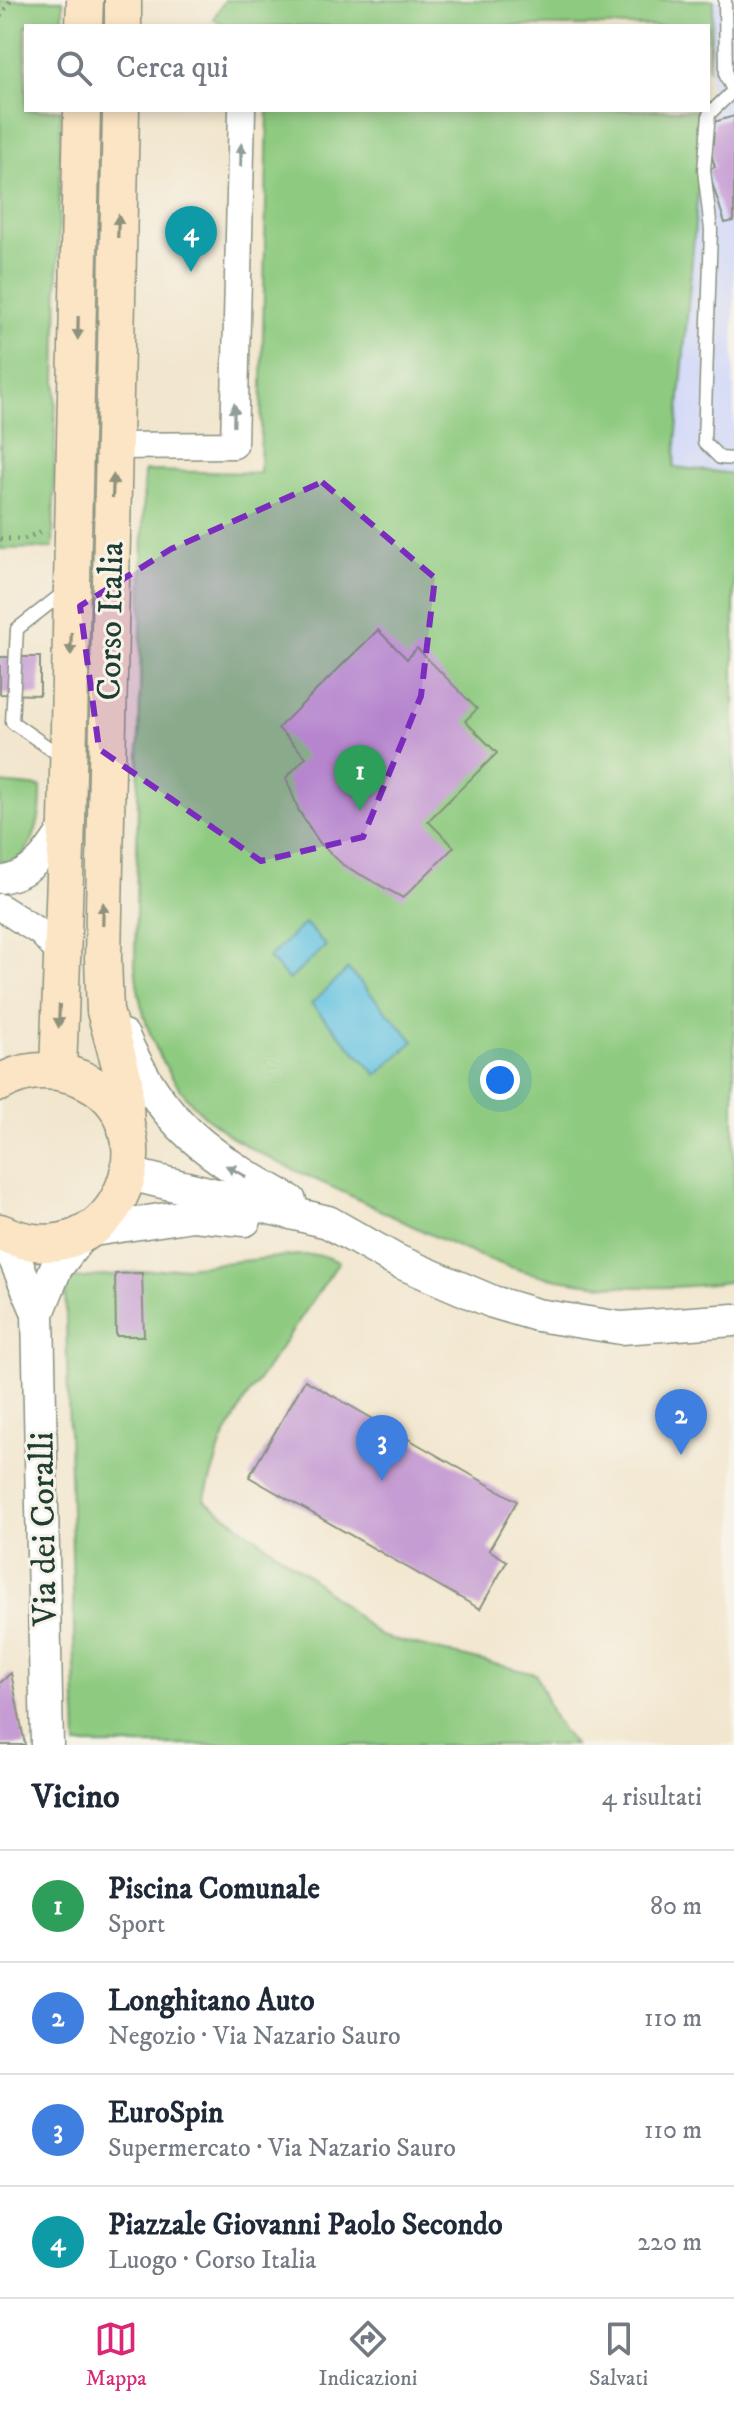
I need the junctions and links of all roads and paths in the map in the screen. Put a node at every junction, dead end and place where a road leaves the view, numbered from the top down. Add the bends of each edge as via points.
1 (11, 0) edge
2 (85, 0) edge
3 (123, 0) edge
4 (725, 0) edge
5 (0, 16) edge
6 (84, 24) edge
7 (123, 24) edge
8 (733, 92) edge
9 (82, 112) edge
10 (121, 112) edge
11 (242, 112) edge
12 (114, 446) junction
13 (734, 459) edge
14 (72, 586) junction
15 (69, 761) junction
16 (67, 821) junction
17 (0, 880) edge
18 (0, 907) edge
19 (61, 955) junction
20 (103, 958) junction
21 (58, 1071) junction
22 (0, 1083) edge
23 (126, 1129) junction
24 (129, 1174) junction
25 (328, 1222) junction
26 (78, 1236) junction
27 (4, 1248) edge
28 (395, 1260) junction
29 (38, 1313) junction
30 (734, 1320) edge
31 (46, 1744) edge

1 - 5 path
2 - 6 main road
3 - 7 main road
4 - 8 lane via 726,76
8 - 13 lane via 709,114 704,170 711,230 704,442 720,458
9 -> 14 main road, Corso Italia
12 -> 10 main road, Corso Italia
12 -> 11 street via 234,445
20 -> 12 main road, Corso Italia
14 -> 15 main road, Corso Italia
14 - 15 lane via 17,629 12,722
15 - 16 main road, Corso Italia
16 - 17 street via 40,862 16,878
16 - 19 main road, Corso Italia
18 - 19 street via 41,933
19 -> 21 main road, Corso Italia
20 - 23 main road, Corso Italia via 105,1011 124,1080
25 -> 20 street via 224,1164 160,1105 123,1036
21 - 22 main road via 33,1071
21 - 23 main road via 100,1091
23 - 24 main road, Corso Italia
24 - 25 street
24 - 26 main road via 110,1215
25 - 28 street
26 - 27 main road
26 - 28 street via 193,1215 234,1218
26 - 29 street via 56,1268
27 - 29 street
28 - 30 street via 493,1302 579,1324 621,1328
29 - 31 street, Via dei Coralli

